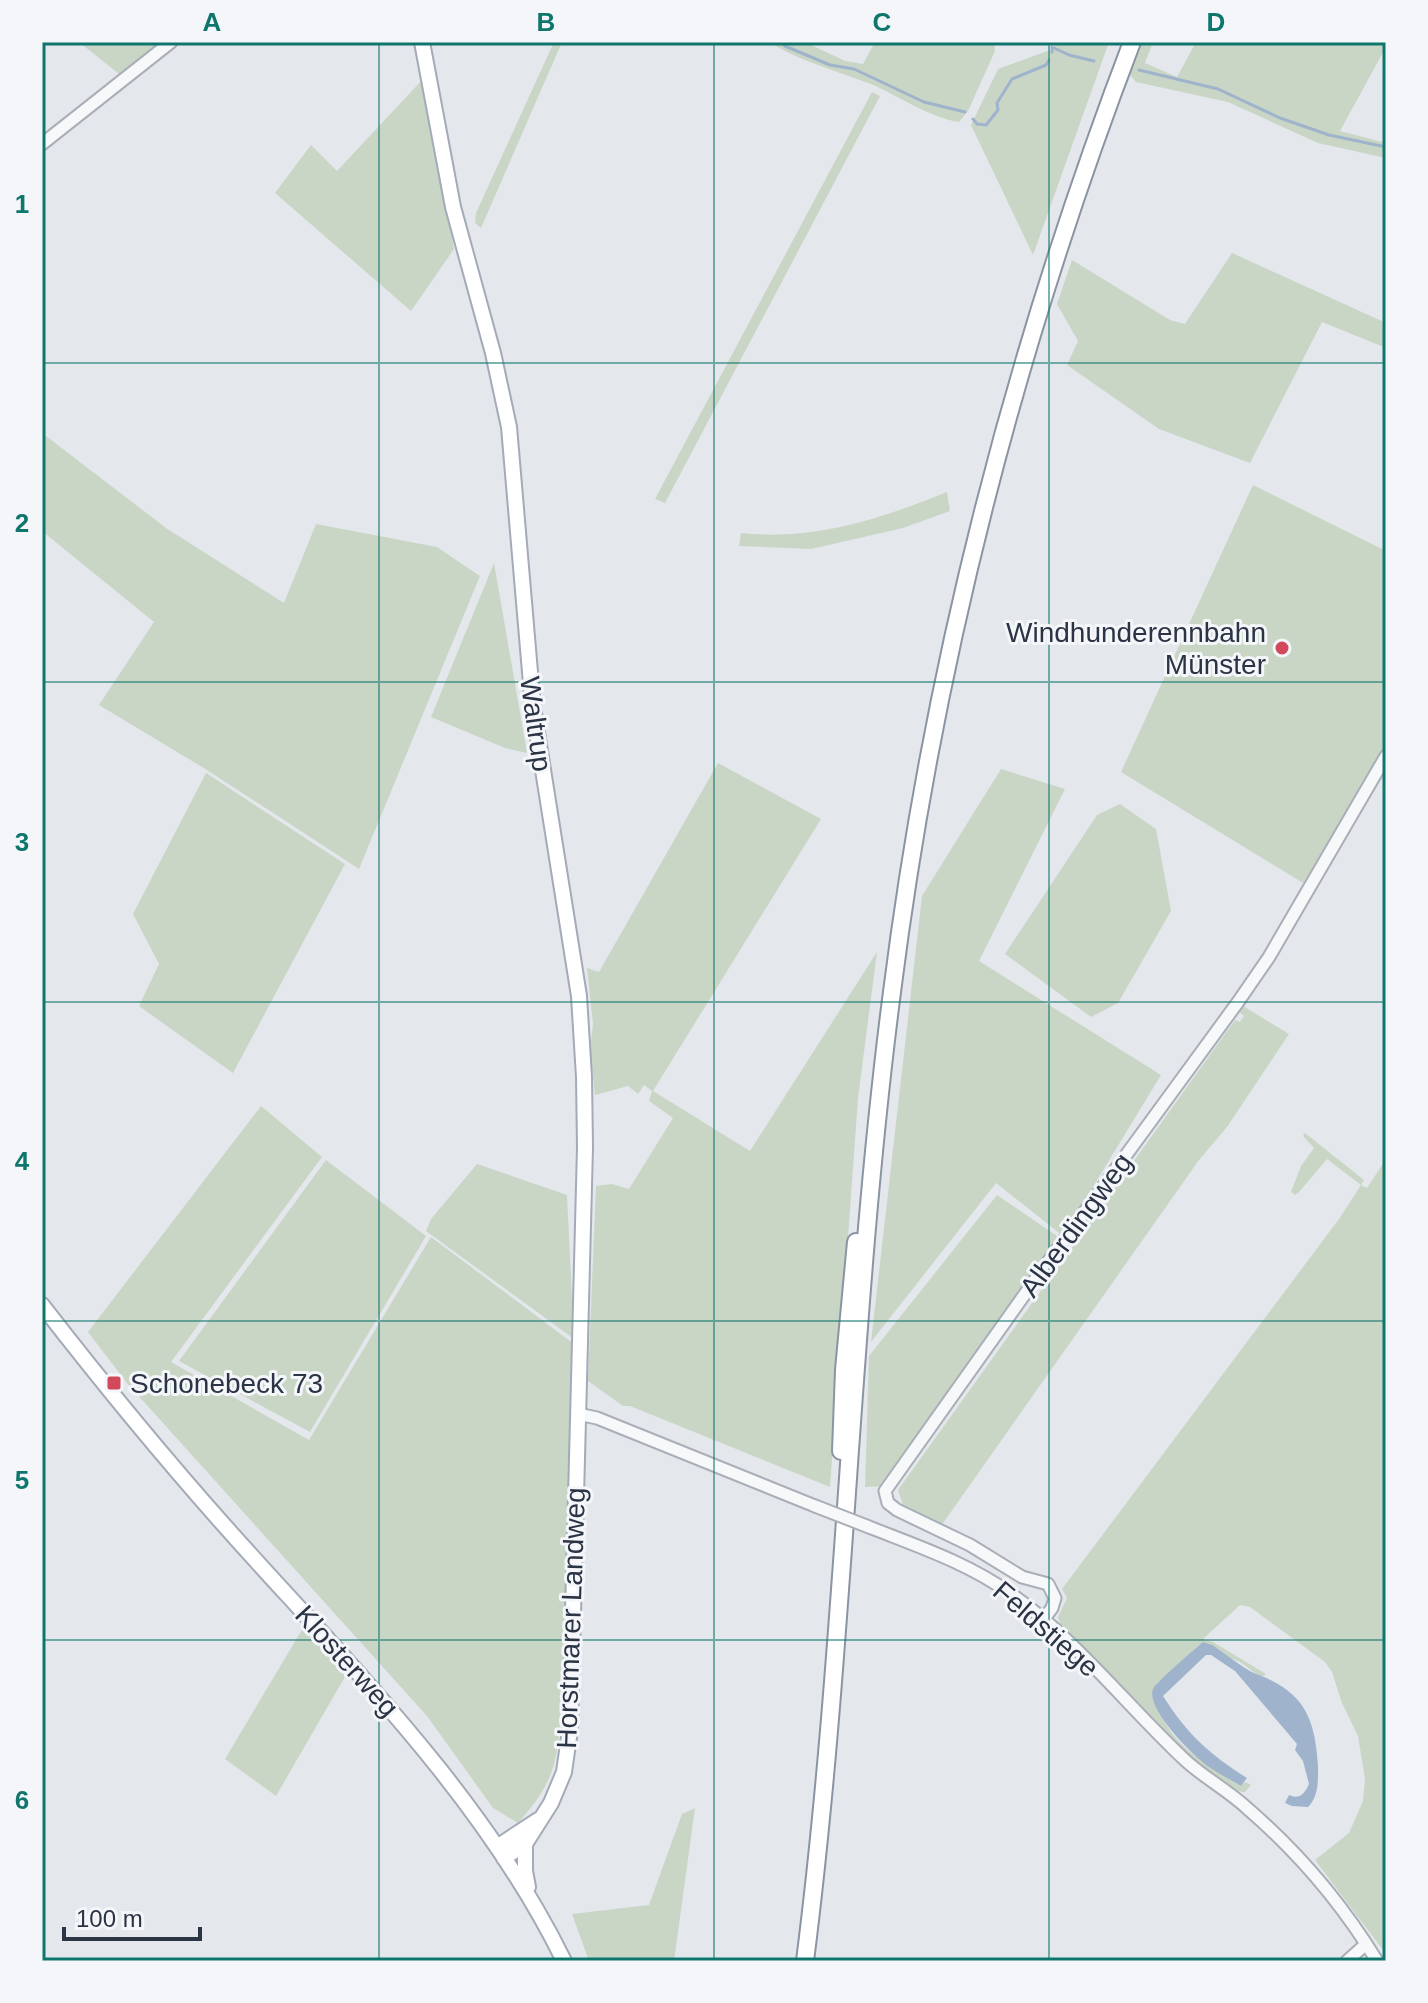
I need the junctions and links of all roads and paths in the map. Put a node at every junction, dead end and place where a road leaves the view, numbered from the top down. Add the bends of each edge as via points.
1 (171, 42) edge
2 (422, 42) edge
3 (1120, 42) edge
4 (1132, 42) edge
5 (42, 144) edge
6 (1386, 756) edge
7 (42, 1305) edge
8 (578, 1414) junction
9 (1043, 1620) junction
10 (542, 1817) junction
11 (525, 1844) junction
12 (500, 1852) junction
13 (536, 1910) junction
14 (1366, 1944) junction
15 (564, 1961) edge
16 (797, 1961) edge
17 (805, 1961) edge
18 (1347, 1961) edge
19 (1377, 1961) edge

1 - 5 street
2 - 8 main road, Waltrup via 456,222 505,405 533,707 579,996 585,1116
3 - 16 highway via 1046,253 994,426 909,806 862,1163 822,1733
4 - 17 highway via 1054,263 1004,431 948,660 912,850 875,1140 831,1721
6 - 9 street, Alberdingweg via 1238,1002 885,1491 897,1510 1022,1577 1048,1584 1055,1598
7 - 12 main road, Klosterweg via 168,1461 405,1726
8 - 9 street, Feldstiege, bridge via 972,1570
8 - 10 main road, Horstmarer Landweg via 570,1730 564,1772
9 - 14 street, Feldstiege via 1183,1758 1288,1845
10 - 11 main road, Horstmarer Landweg
10 - 12 main road, Horstmarer Landweg
11 - 12 main road, Horstmarer Landweg
11 - 13 main road via 525,1871
12 - 13 main road, Klosterweg
13 - 15 main road
14 - 18 street
14 - 19 street, Feldstiege

